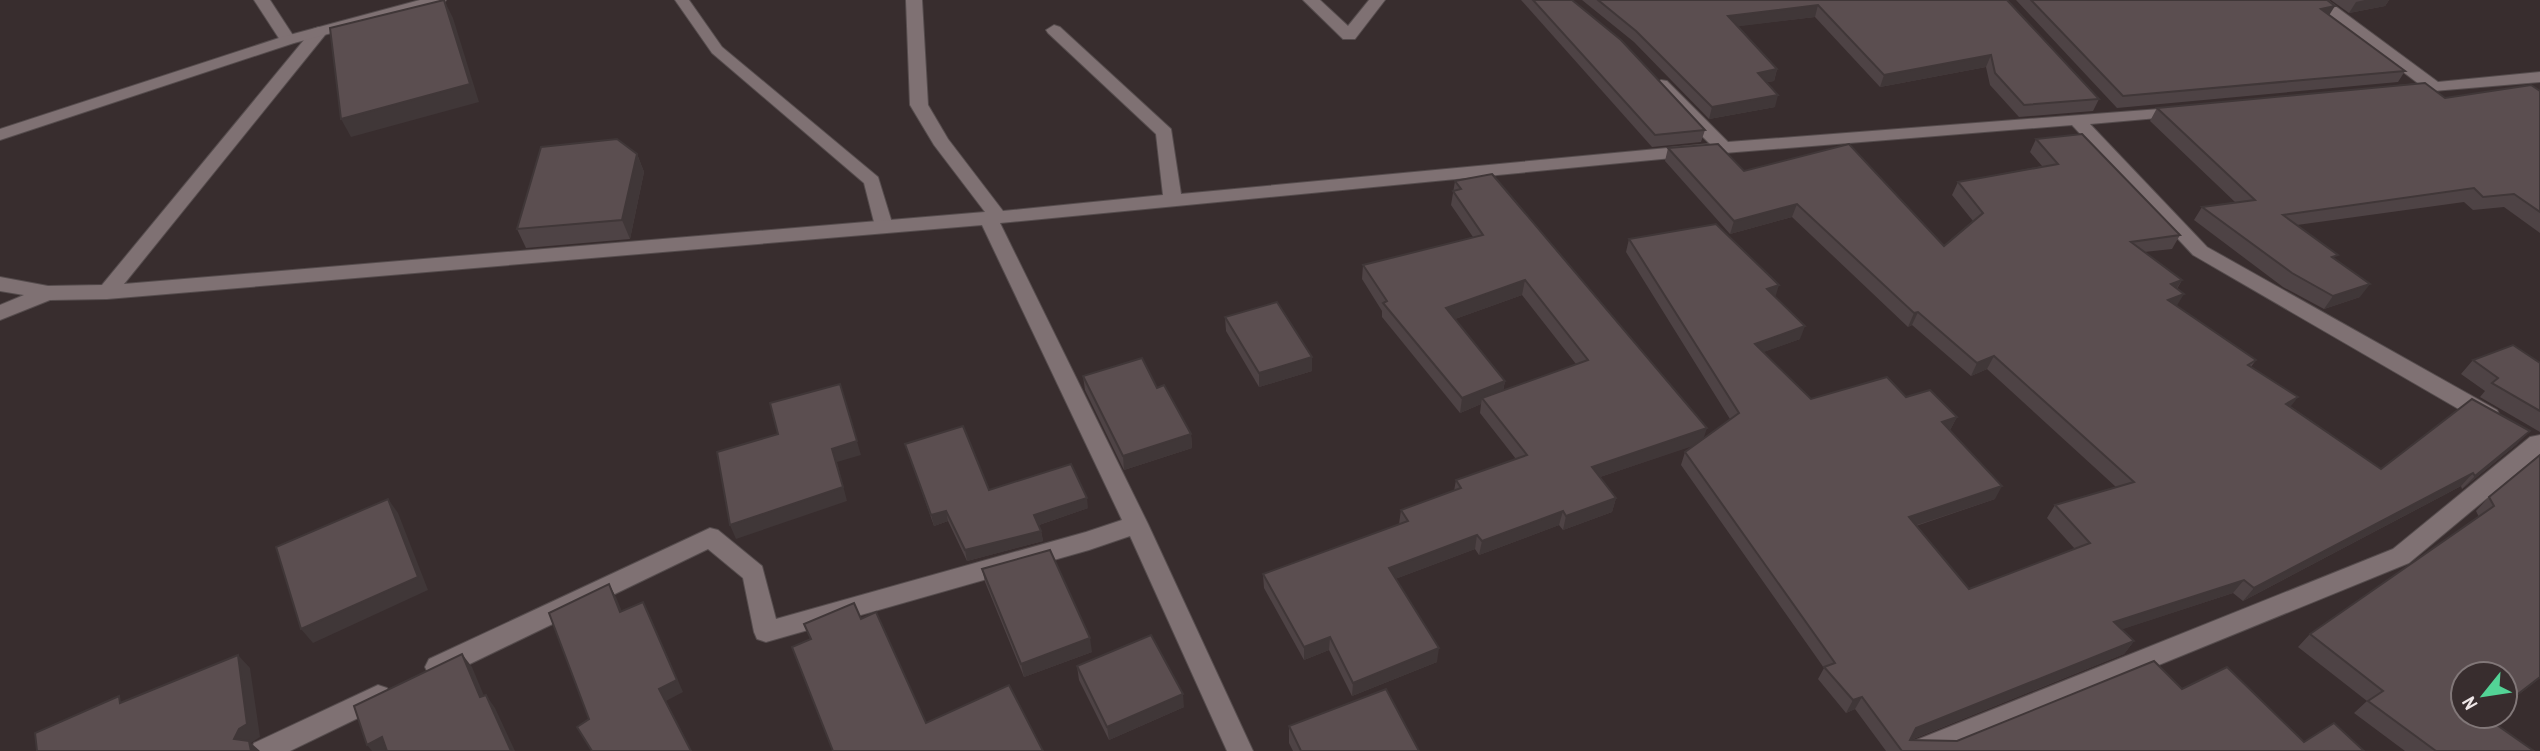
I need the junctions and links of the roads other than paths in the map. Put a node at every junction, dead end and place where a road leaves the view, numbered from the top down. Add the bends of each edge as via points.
1 (262, 0) edge
2 (438, 0) edge
3 (682, 0) edge
4 (914, 0) edge
5 (1311, 0) edge
6 (1377, 0) edge
7 (2317, 0) edge
8 (1054, 30) dead end
9 (319, 32) junction
10 (288, 40) junction
11 (1649, 72) edge
12 (2540, 77) edge
13 (2434, 87) junction
14 (2381, 92) edge
15 (2094, 98) edge
16 (2193, 110) edge
17 (2112, 117) junction
18 (2077, 120) junction
19 (0, 135) edge
20 (1724, 148) junction
21 (1173, 200) junction
22 (993, 217) junction
23 (884, 226) junction
24 (0, 284) edge
25 (107, 292) junction
26 (47, 293) junction
27 (0, 313) edge
28 (2539, 444) edge
29 (1136, 524) junction
30 (263, 751) edge
31 (1240, 751) edge
32 (1918, 751) edge

1 - 10 street
2 - 9 street
3 - 23 lane via 718,50 872,181
4 - 22 street via 919,105
5 - 6 street via 1349,36
7 - 13 street
8 - 21 street via 1166,132
9 - 10 street
9 - 25 street
10 - 19 street
11 - 20 street
12 - 13 street
13 - 14 street
15 - 17 street
16 - 17 street
17 - 18 street
18 - 20 street
18 - 28 street via 2200,251
20 - 21 street
21 - 22 street
22 - 23 street
22 - 29 street
23 - 25 street
24 - 26 street
25 - 26 street
26 - 27 street
28 - 32 street via 2401,556
29 - 30 street via 766,632 754,573 710,537
29 - 31 street

